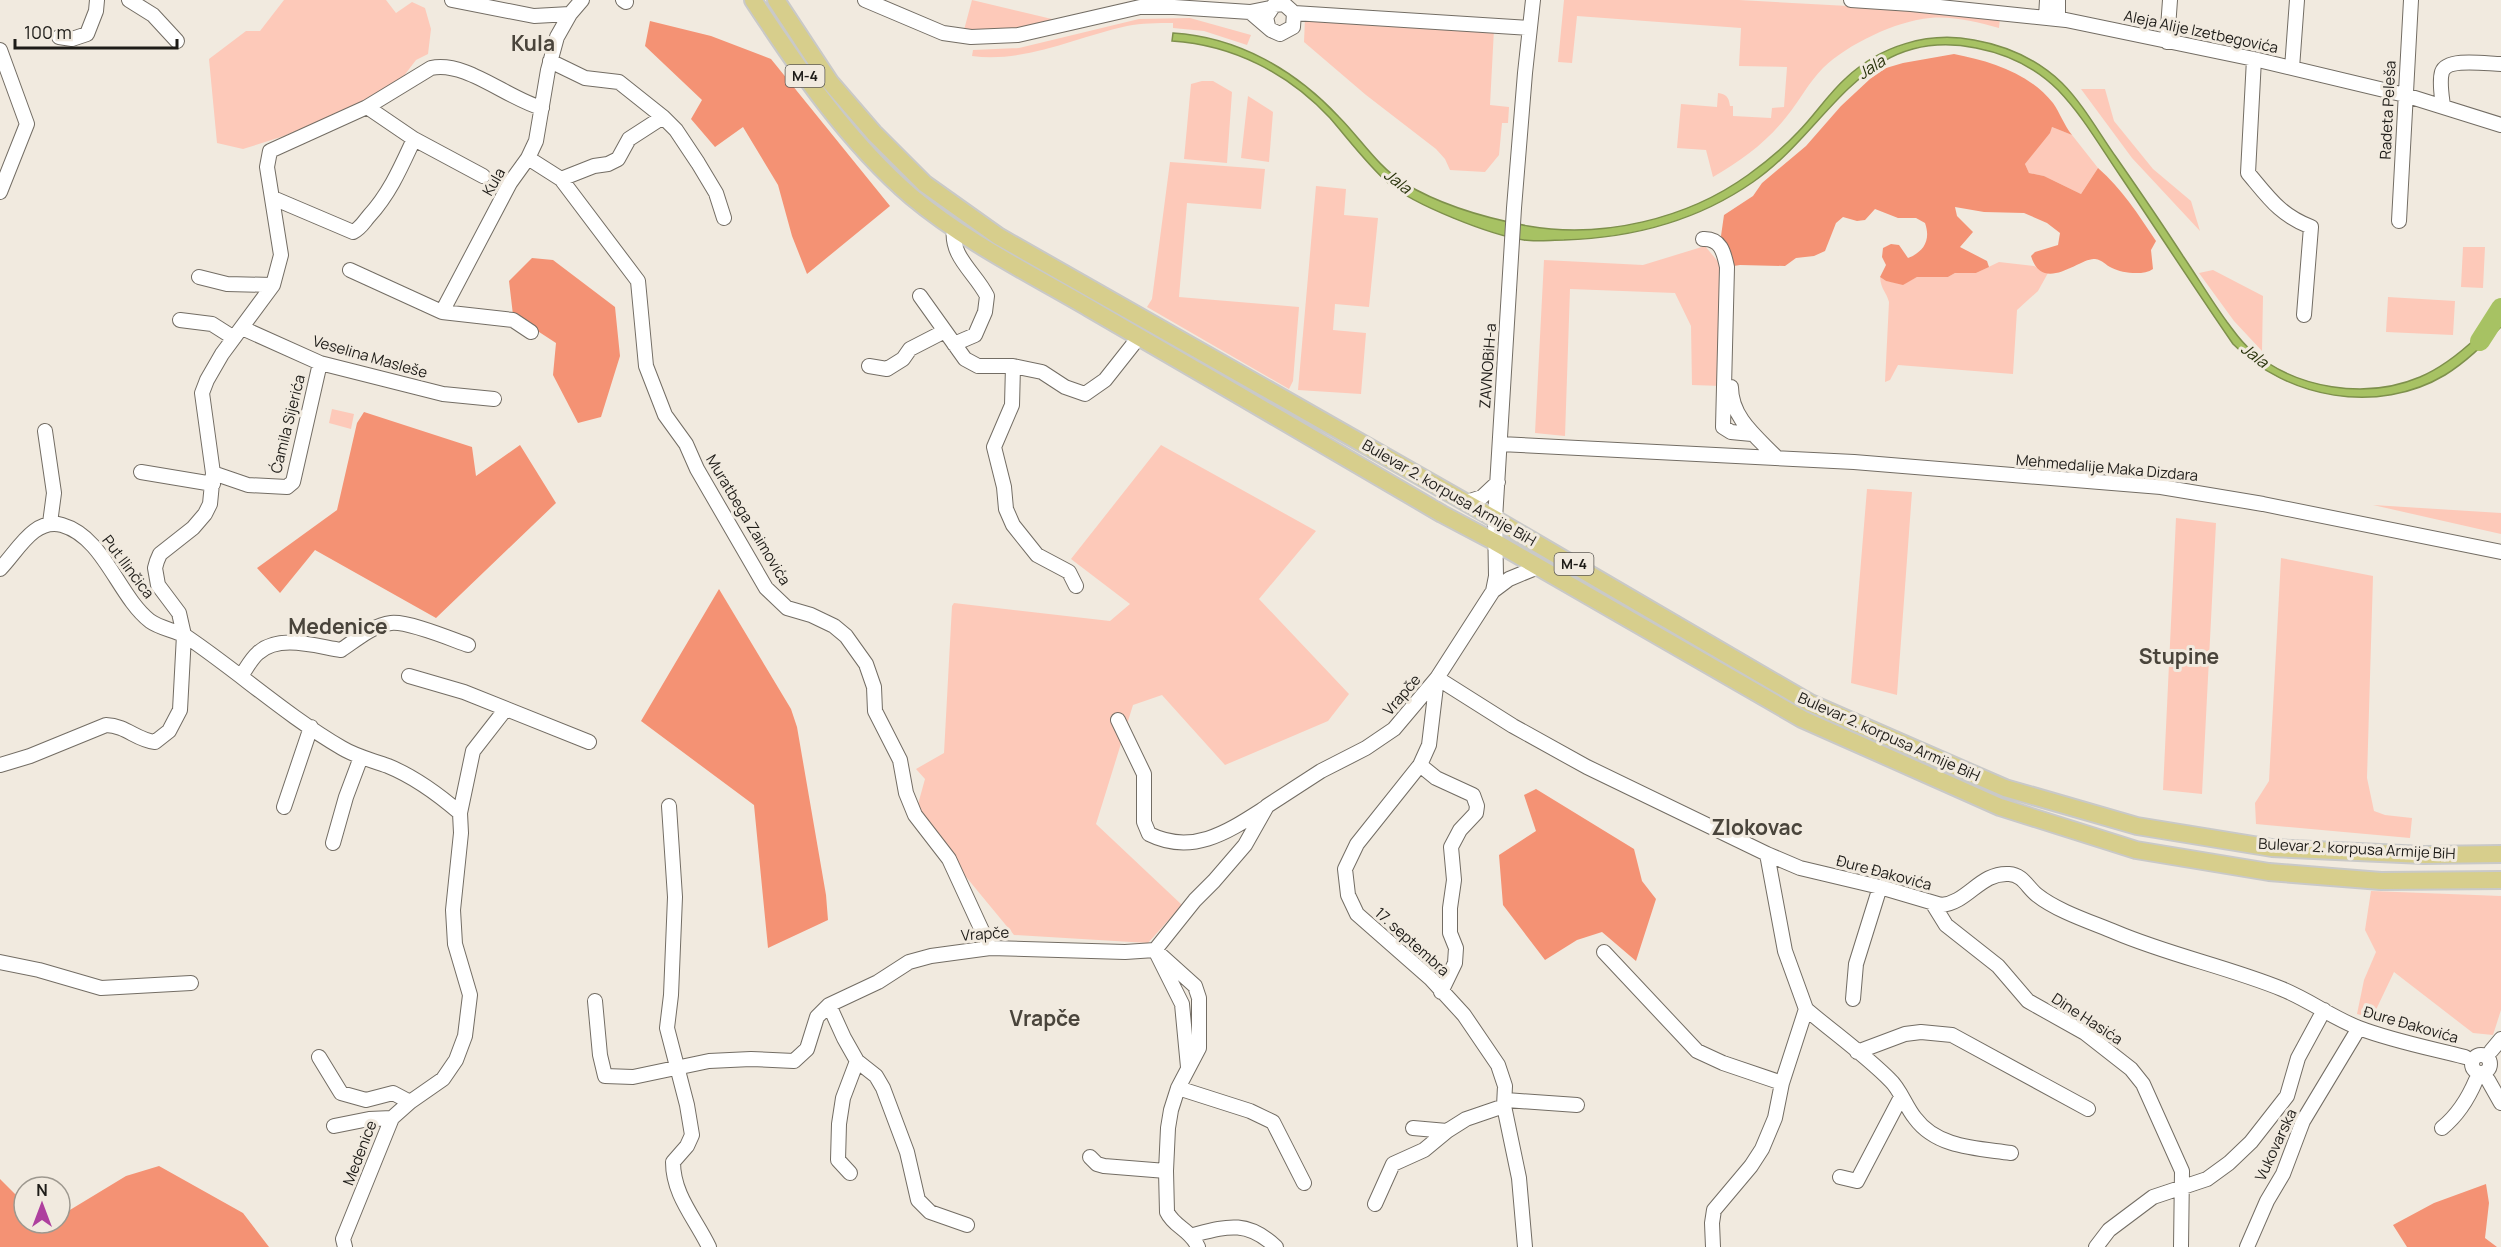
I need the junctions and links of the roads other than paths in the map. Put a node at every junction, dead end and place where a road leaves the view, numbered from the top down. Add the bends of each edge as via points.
1 (97, 0) edge
2 (129, 0) edge
3 (452, 0) edge
4 (582, 0) edge
5 (753, 0) edge
6 (776, 0) edge
7 (865, 0) edge
8 (1533, 0) edge
9 (1851, 0) edge
10 (2047, 0) edge
11 (2058, 0) edge
12 (2170, 0) edge
13 (2297, 0) edge
14 (2410, 0) edge
15 (1283, 6) edge
16 (1250, 12) junction
17 (570, 14) junction
18 (2052, 19) junction
19 (1268, 26) junction
20 (1529, 28) junction
21 (59, 37) dead end
22 (177, 41) dead end
23 (2167, 42) junction
24 (0, 50) edge
25 (2254, 60) junction
26 (550, 61) junction
27 (2501, 64) edge
28 (2292, 68) junction
29 (2406, 95) junction
30 (2443, 106) junction
31 (367, 107) junction
32 (542, 108) junction
33 (663, 117) junction
34 (2501, 125) edge
35 (414, 139) junction
36 (528, 158) junction
37 (483, 176) dead end
38 (561, 179) junction
39 (0, 192) edge
40 (273, 198) junction
41 (724, 218) dead end
42 (2399, 221) dead end
43 (954, 228) junction
44 (1703, 239) dead end
45 (350, 270) dead end
46 (1734, 276) dead end
47 (199, 277) dead end
48 (273, 285) junction
49 (920, 296) dead end
50 (442, 312) junction
51 (2304, 315) dead end
52 (180, 320) dead end
53 (945, 331) junction
54 (531, 332) dead end
55 (238, 333) junction
56 (1138, 337) junction
57 (954, 344) junction
58 (320, 363) junction
59 (869, 366) dead end
60 (1013, 366) junction
61 (494, 399) dead end
62 (45, 431) dead end
63 (1752, 434) junction
64 (1500, 444) junction
65 (1777, 458) junction
66 (141, 472) dead end
67 (213, 478) junction
68 (1498, 482) junction
69 (1467, 502) junction
70 (1495, 519) junction
71 (50, 523) junction
72 (1495, 542) junction
73 (2501, 552) edge
74 (1538, 567) junction
75 (0, 569) edge
76 (1076, 586) dead end
77 (1493, 591) junction
78 (184, 635) junction
79 (468, 645) dead end
80 (241, 676) junction
81 (409, 676) dead end
82 (1437, 678) junction
83 (505, 710) junction
84 (1118, 720) dead end
85 (311, 727) junction
86 (589, 742) dead end
87 (361, 758) junction
88 (0, 765) edge
89 (1420, 765) junction
90 (669, 806) dead end
91 (1267, 806) junction
92 (284, 807) dead end
93 (460, 813) junction
94 (333, 843) dead end
95 (1767, 854) junction
96 (2501, 854) edge
97 (2498, 881) edge
98 (1880, 887) junction
99 (1933, 904) junction
100 (990, 948) junction
101 (1155, 950) junction
102 (1604, 952) dead end
103 (0, 962) edge
104 (191, 983) dead end
105 (1441, 992) junction
106 (1853, 999) dead end
107 (595, 1001) dead end
108 (829, 1005) junction
109 (1806, 1009) junction
110 (2324, 1010) junction
111 (2359, 1028) junction
112 (2501, 1039) edge
113 (1857, 1052) junction
114 (319, 1057) dead end
115 (857, 1061) junction
116 (677, 1066) junction
117 (2480, 1066) junction
118 (1782, 1083) junction
119 (1178, 1088) junction
120 (1900, 1097) junction
121 (410, 1102) junction
122 (1505, 1103) junction
123 (2501, 1103) edge
124 (1577, 1105) dead end
125 (2088, 1108) dead end
126 (392, 1118) junction
127 (334, 1126) dead end
128 (1413, 1128) dead end
129 (2442, 1128) dead end
130 (1447, 1131) junction
131 (2011, 1153) dead end
132 (1090, 1157) dead end
133 (1166, 1171) junction
134 (850, 1173) dead end
135 (1840, 1177) dead end
136 (1304, 1183) dead end
137 (2183, 1188) junction
138 (1375, 1204) dead end
139 (967, 1225) dead end
140 (1195, 1241) edge
141 (345, 1247) edge
142 (709, 1247) edge
143 (1276, 1247) edge
144 (1525, 1247) edge
145 (1713, 1247) edge
146 (2096, 1247) edge
147 (2181, 1247) edge
148 (2247, 1247) edge

1 - 21 street via 87,34 72,39
2 - 22 street via 153,15
3 - 17 street via 534,16
4 - 17 street, Kula
5 - 43 main road, Bulevar 2. korpusa Armije BiH / M-4 via 815,91 862,148 912,197
6 - 69 main road, Bulevar 2. korpusa Armije BiH / M-4 via 830,82 925,184 998,236
7 - 16 street via 942,33 971,37 1026,34 1140,7
8 - 20 street
9 - 18 street, Aleja Alije Izetbegovića
10 - 18 street
11 - 18 street
12 - 23 street
13 - 28 street
14 - 29 street, Radeta Peleša
15 - 16 street
15 - 19 street via 1266,17
15 - 19 street via 1295,23 1289,31 1275,33
15 - 20 street
16 - 19 street
17 - 26 street, Kula
18 - 23 street, Aleja Alije Izetbegovića
20 - 64 street, ZAVNOBiH-a
23 - 25 street, Aleja Alije Izetbegovića
24 - 39 street via 27,124
25 - 28 street, Aleja Alije Izetbegovića
25 - 51 street via 2248,173 2292,220 2311,226
26 - 32 street, Kula
26 - 33 street via 585,78 619,82
27 - 30 street via 2459,62 2447,66 2442,73
28 - 29 street, Aleja Alije Izetbegovića
29 - 30 street, Aleja Alije Izetbegovića
29 - 42 street, Radeta Peleša
30 - 34 street, Aleja Alije Izetbegovića
31 - 32 street via 431,68 441,66 467,73
31 - 35 street
31 - 40 street via 270,151 267,168
32 - 36 street, Kula via 536,141
33 - 38 street via 629,139 618,159
33 - 41 street via 698,163 716,193
35 - 37 street
35 - 40 street via 380,205 353,232
36 - 38 street, Muratbega Zaimovića
36 - 50 street, Kula via 510,183
38 - 100 street, Muratbega Zaimovića via 638,281 646,366 665,415 686,444 766,588 787,608 834,626 866,664 874,687 875,711 900,760 915,815 949,859
40 - 48 street via 281,255
43 - 56 main road, Bulevar 2. korpusa Armije BiH / M-4
43 - 57 street via 952,240 961,260 987,296 975,335
44 - 63 street via 1719,244 1727,267 1724,427 1731,432
45 - 50 street
46 - 63 street via 1731,400
47 - 48 street via 227,284
48 - 55 street
49 - 53 street
50 - 54 street via 513,320
52 - 55 street, Veselina Masleše via 212,324
53 - 57 street
53 - 59 street via 910,349 887,369
55 - 58 street, Veselina Masleše
55 - 67 street via 202,393
56 - 60 street via 1105,380 1085,394 1042,372
56 - 72 main road, Bulevar 2. korpusa Armije BiH / M-4
57 - 60 street via 965,359 978,366
58 - 61 street, Veselina Masleše via 443,394
58 - 67 street, Ćamila Sijerića via 293,482 287,487
60 - 76 street via 1012,405 994,447 1006,509 1036,555 1069,572
62 - 71 street via 54,493
63 - 65 street
64 - 65 street, Mehmedalije Maka Dizdara
64 - 68 street, ZAVNOBiH-a
65 - 73 street, Mehmedalije Maka Dizdara via 2161,487
66 - 67 street, Ćamila Sijerića
67 - 78 street via 205,514 160,554 155,568 158,585 179,614
68 - 69 street via 1482,497
68 - 70 street
69 - 70 main road, Bulevar 2. korpusa Armije BiH / M-4
70 - 72 street, 17. septembra
70 - 96 main road, Bulevar 2. korpusa Armije BiH / M-4 via 1810,704 2005,788 2137,825 2272,848 2424,855
71 - 75 street via 35,531
71 - 78 street, Put Ilinčica via 64,526 89,543 149,620
72 - 74 main road, Bulevar 2. korpusa Armije BiH / M-4
72 - 77 street, 17. septembra
74 - 77 street via 1509,579
74 - 97 main road, Bulevar 2. korpusa Armije BiH / M-4 via 1802,719 2000,807 2136,850 2269,872 2381,881
77 - 82 street, 17. septembra
78 - 80 street
78 - 88 street via 180,710 169,731 155,742 119,725 106,725
79 - 80 street via 393,622 377,627 341,650 284,641 272,643 256,654
80 - 85 street
81 - 83 street via 464,692
82 - 89 street, 17. septembra via 1429,745
82 - 91 street, Vrapče via 1394,729
82 - 95 street, Đure Đakovića via 1587,767
83 - 86 street
83 - 93 street, Medenice via 473,751
84 - 91 street, Vrapče via 1144,774 1144,822 1149,834 1173,842 1221,836
85 - 87 street
85 - 92 street
87 - 93 street via 413,778
87 - 94 street
89 - 105 street, 17. septembra via 1436,778 1473,795 1477,806 1451,847 1454,880 1450,925 1455,963
89 - 105 street, 17. septembra via 1357,844 1345,868 1348,895 1357,914
90 - 116 street via 675,897 666,1028
91 - 101 street, Vrapče via 1245,845
93 - 121 street, Medenice via 462,833 453,910 455,944 470,995 465,1036 443,1079
95 - 98 street, Đure Đakovića via 1800,868
95 - 109 street via 1785,951
98 - 99 street, Đure Đakovića
98 - 106 street via 1856,964
99 - 110 street, Đure Đakovića via 1951,904 1991,877 2013,874 2049,902 2117,933 2283,990
99 - 137 street, Dine Hasića via 1946,925 1998,966 2028,1000 2085,1033 2131,1069 2151,1099 2176,1155
100 - 101 street, Vrapče
100 - 108 street, Vrapče via 909,962
101 - 119 street via 1195,986 1199,998 1199,1048
102 - 118 street via 1697,1051
103 - 104 street via 101,988
105 - 122 street, 17. septembra via 1464,1016 1498,1065 1505,1086
107 - 116 street via 605,1076 633,1077
108 - 115 street
108 - 116 street via 818,1017 807,1050 794,1061 741,1059
109 - 113 street
109 - 118 street
110 - 111 street, Đure Đakovića
110 - 137 street, Vukovarska via 2298,1058 2287,1096 2279,1108 2229,1163 2207,1179
111 - 117 street, Đure Đakovića
111 - 148 street, Vukovarska via 2303,1122 2283,1174
112 - 117 street
113 - 120 street via 1894,1083
113 - 125 street via 1905,1034 1952,1035
114 - 121 street via 341,1093 366,1100 393,1093
115 - 134 street via 843,1098 839,1124 838,1160
115 - 139 street via 876,1076 883,1088 907,1152 918,1200 930,1212
116 - 142 street via 692,1135 673,1162 673,1178 683,1204
117 - 123 street
117 - 129 street via 2463,1106
118 - 145 street via 1775,1118 1762,1149 1714,1210
119 - 133 street via 1169,1119
119 - 136 street via 1274,1122
120 - 131 street via 1917,1122 1942,1141
120 - 135 street via 1857,1181
121 - 126 street, Medenice
122 - 124 street
122 - 130 street
122 - 144 street, 17. septembra via 1519,1178
126 - 127 street
126 - 141 street, Medenice via 343,1239
128 - 130 street
130 - 138 street via 1424,1150 1393,1164
132 - 133 street via 1104,1166
133 - 140 street via 1167,1212
137 - 146 street via 2152,1197 2109,1230
137 - 147 street
140 - 143 street via 1236,1226 1259,1232

